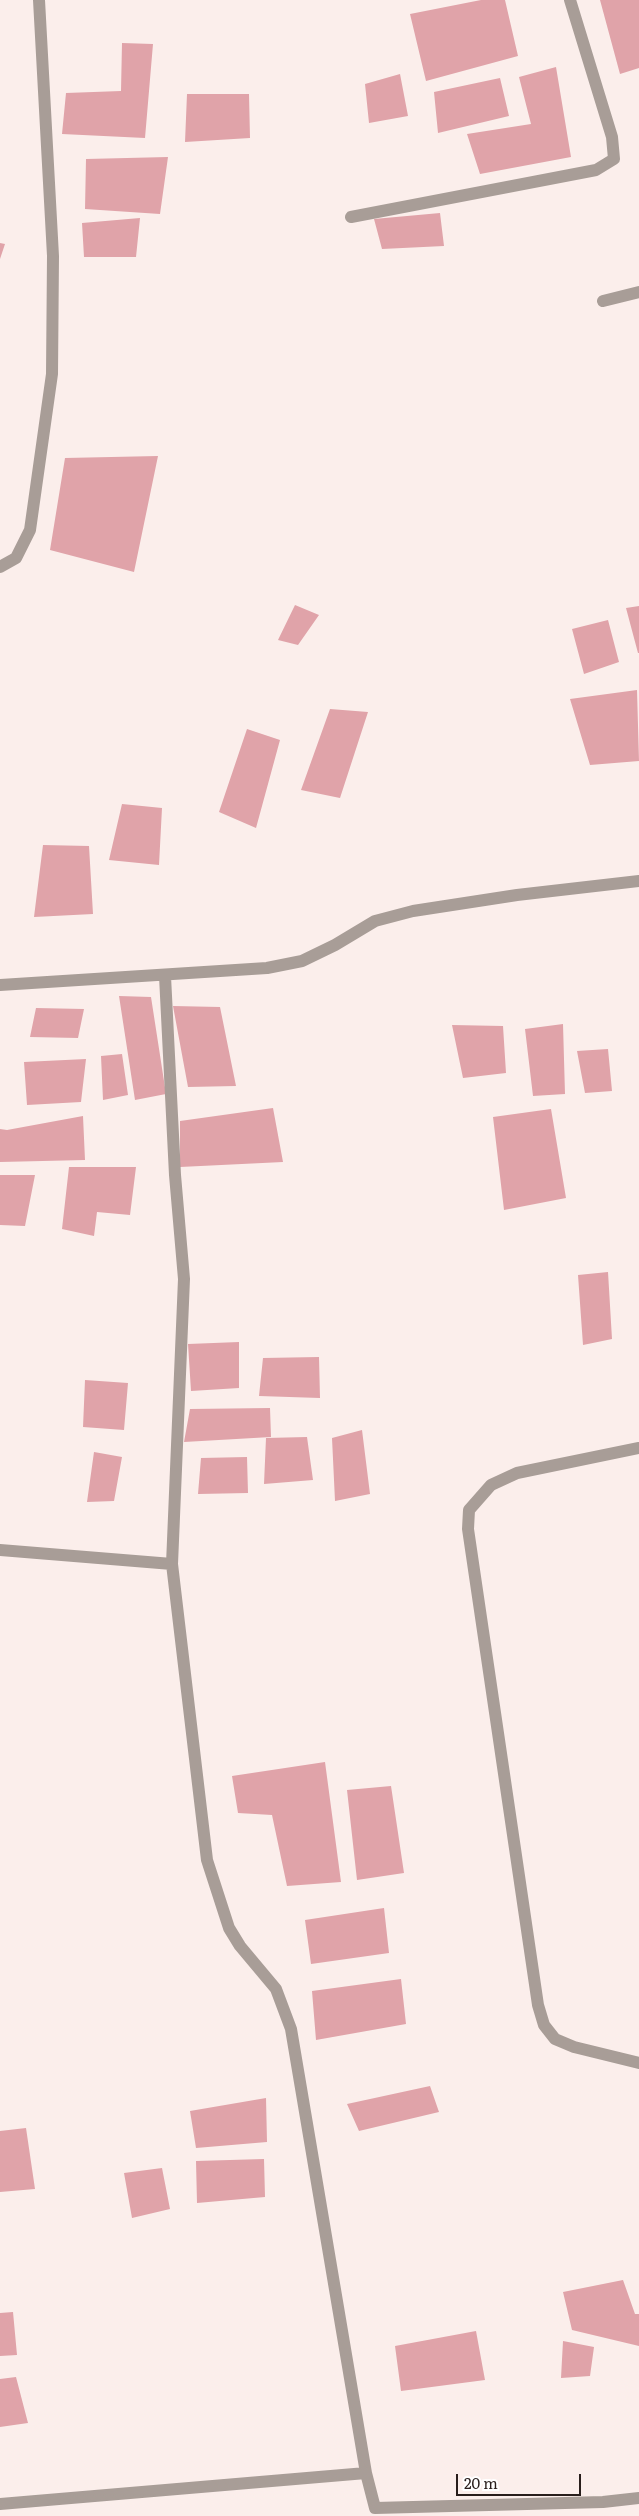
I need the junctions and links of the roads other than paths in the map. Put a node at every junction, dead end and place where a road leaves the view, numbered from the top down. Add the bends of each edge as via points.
1 (38, 0) edge
2 (570, 0) edge
3 (351, 216) dead end
4 (639, 292) edge
5 (603, 301) dead end
6 (0, 566) edge
7 (639, 881) edge
8 (165, 976) junction
9 (0, 985) edge
10 (639, 1448) edge
11 (0, 1550) edge
12 (172, 1564) junction
13 (639, 2063) edge
14 (366, 2473) junction
15 (639, 2498) edge
16 (0, 2504) edge
17 (376, 2512) edge

1 - 6 street via 54,256 52,374 30,530 16,558
2 - 3 street via 612,137 614,159 596,170
4 - 5 street
7 - 8 street via 414,911 375,921 302,961 267,968
8 - 9 street
8 - 12 street via 175,1176 184,1279
10 - 13 street via 517,1474 491,1485 469,1510 468,1529 538,2005 544,2025 555,2039 574,2047
11 - 12 street
12 - 14 street via 207,1860 229,1928 276,1990 290,2029
14 - 16 street
14 - 17 street
15 - 17 street

